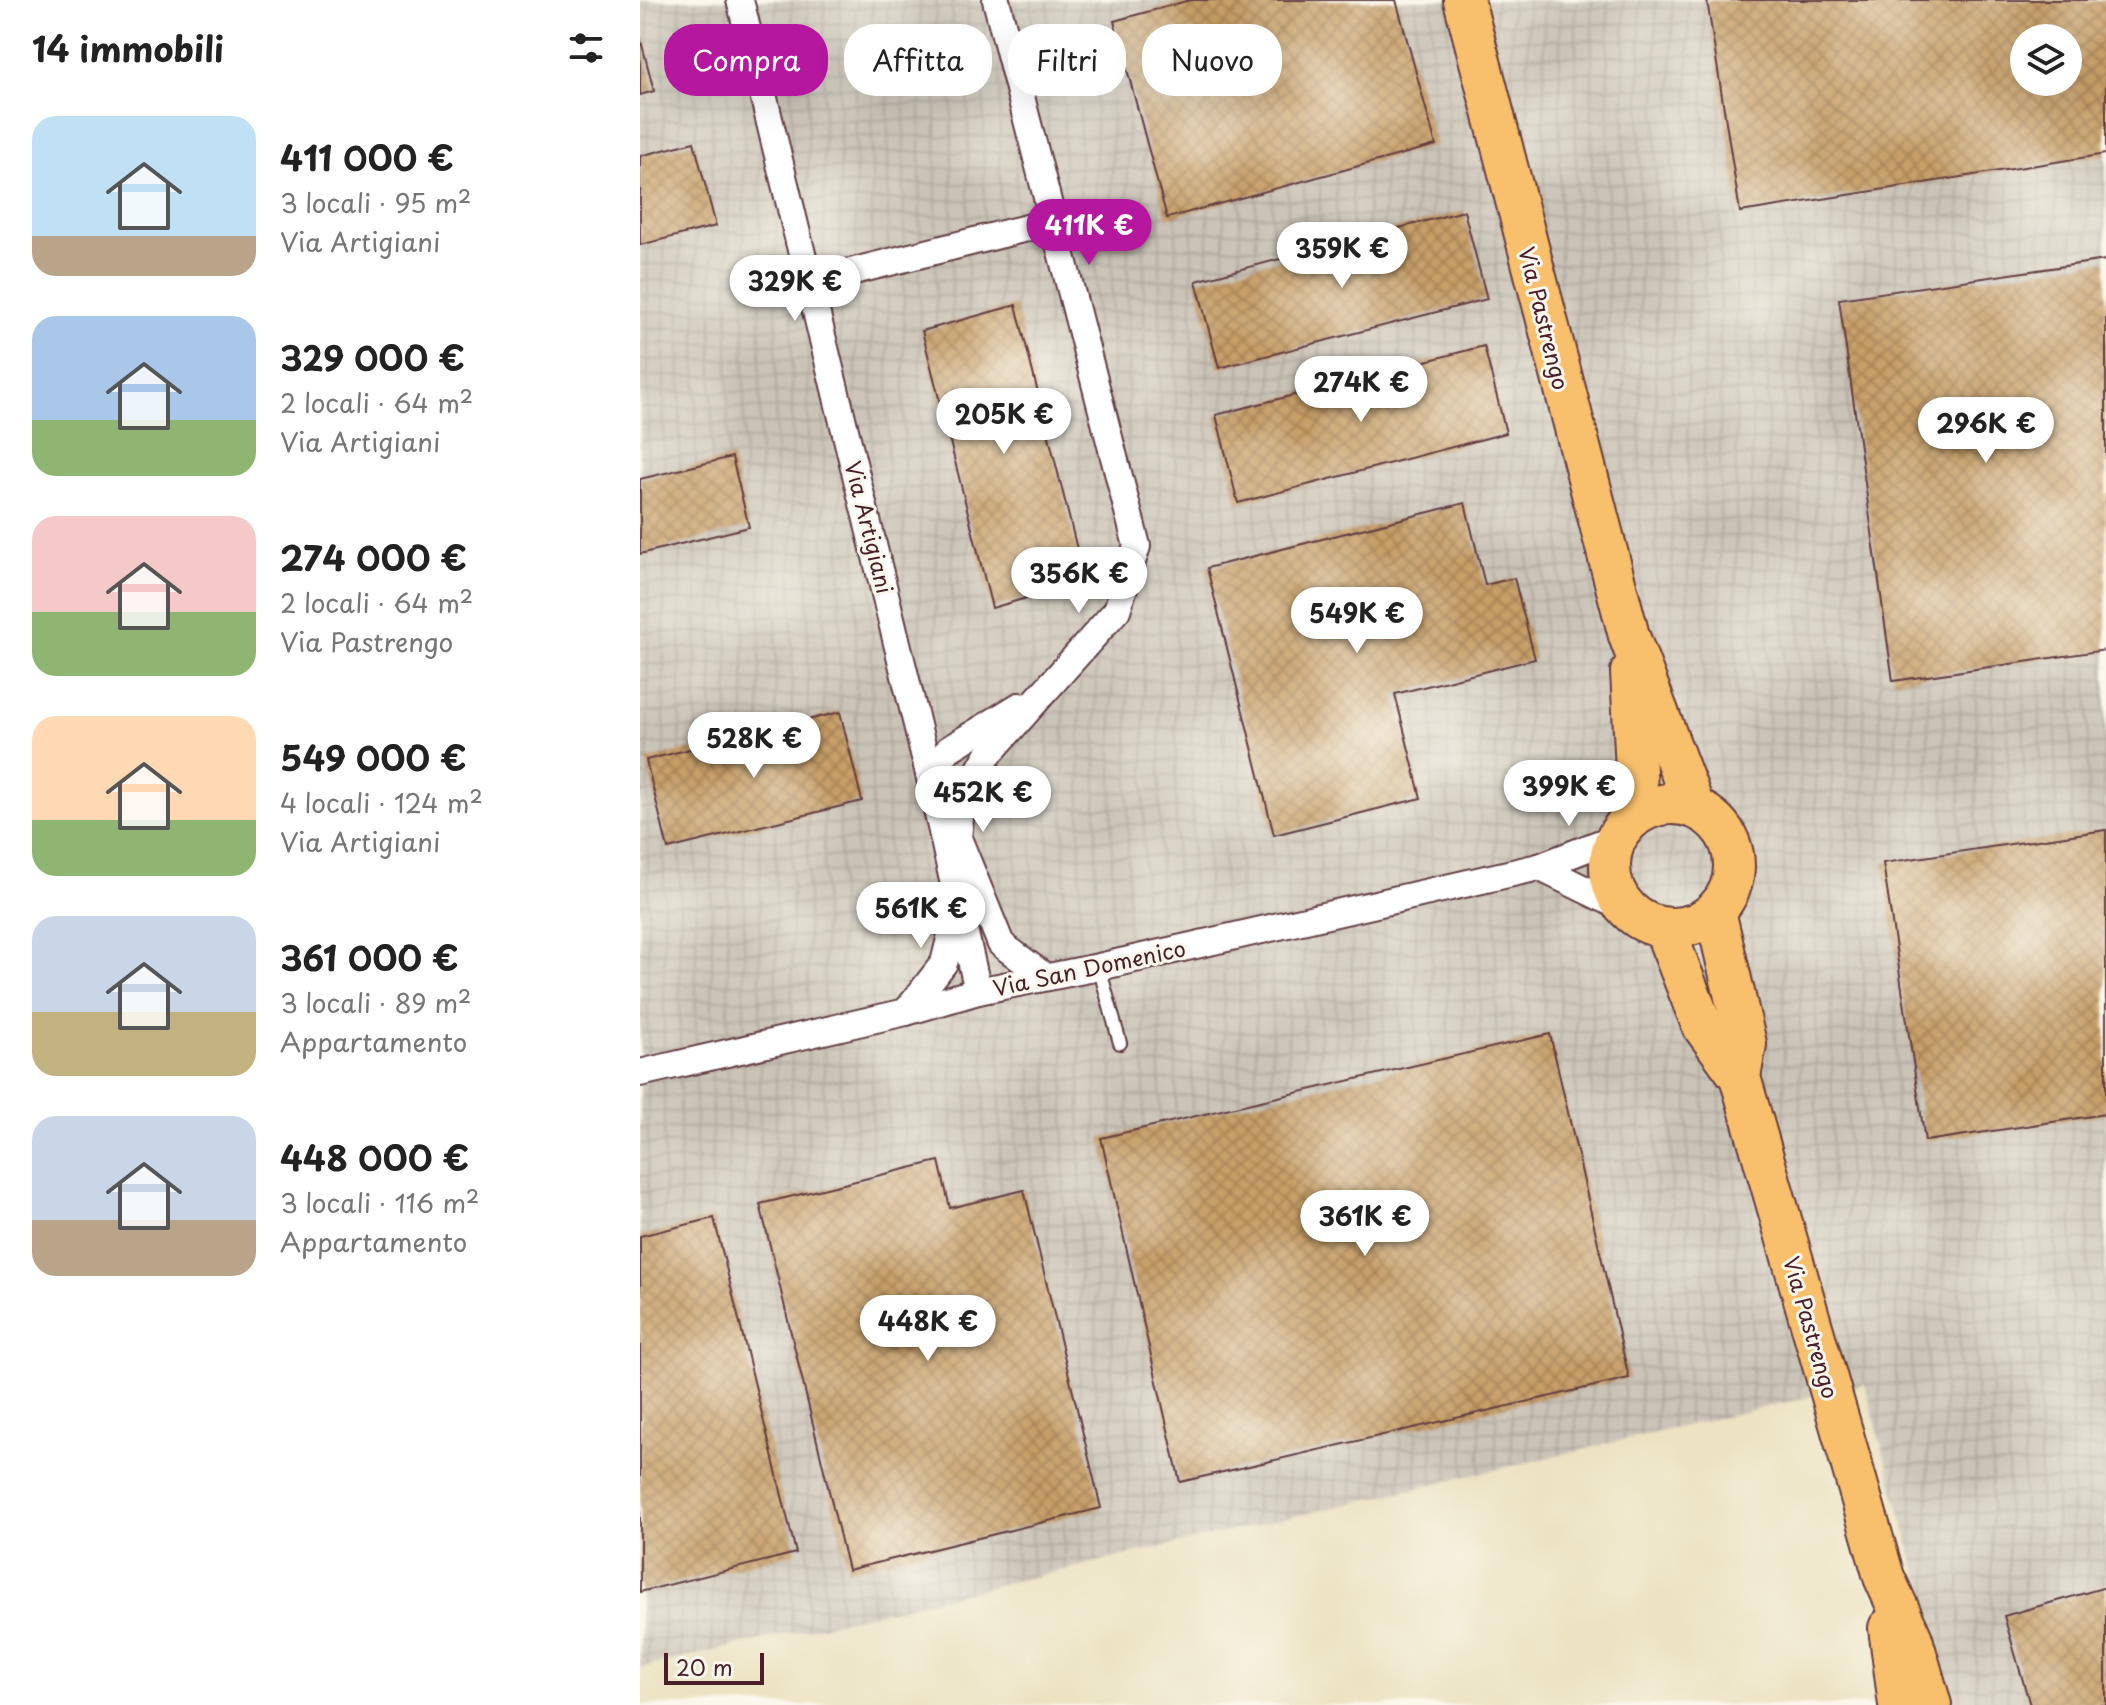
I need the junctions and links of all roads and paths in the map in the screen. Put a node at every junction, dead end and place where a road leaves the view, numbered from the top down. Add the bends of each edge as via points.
1 (740, 0) edge
2 (996, 0) edge
3 (1464, 0) edge
4 (1051, 222) junction
5 (810, 282) junction
6 (1629, 636) junction
7 (1039, 694) junction
8 (929, 774) junction
9 (1694, 807) junction
10 (1625, 827) junction
11 (1539, 867) junction
12 (960, 899) junction
13 (1629, 911) junction
14 (1715, 911) junction
15 (1664, 928) junction
16 (1099, 967) junction
17 (1044, 976) junction
18 (978, 991) junction
19 (906, 1012) junction
20 (1120, 1043) dead end
21 (640, 1073) edge
22 (1740, 1077) junction
23 (1884, 1577) junction
24 (1899, 1705) edge
25 (1931, 1705) edge

1 - 5 street, Via Artigiani
2 - 4 street
3 - 6 main road, Via Pastrengo
4 - 5 street
4 - 7 street via 1137,546 1117,610
5 - 8 street, Via Artigiani
6 - 9 main road, Via Pastrengo
6 - 10 main road, Via Pastrengo via 1637,791
7 - 8 street via 949,749
7 - 17 street via 974,776 962,800 958,838 1001,944
8 - 12 street, Via Artigiani
9 - 10 main road via 1652,806
9 - 14 main road via 1726,834 1733,853 1728,894
10 - 11 street, Via San Domenico
10 - 13 main road via 1610,874
11 - 13 street
11 - 16 street, Via San Domenico
12 - 18 street, Via Artigiani
12 - 19 street, Via Artigiani via 944,963
13 - 15 main road
14 - 15 main road via 1691,925
14 - 22 main road, Via Pastrengo via 1746,1044
15 - 22 main road, Via Pastrengo via 1702,1025
16 - 17 street, Via San Domenico
16 - 20 lane
17 - 18 street, Via San Domenico
18 - 19 street, Via San Domenico
19 - 21 street, Via San Domenico
22 - 23 main road, Via Pastrengo
23 - 24 main road, Via Pastrengo
23 - 25 main road, Via Pastrengo via 1912,1639

